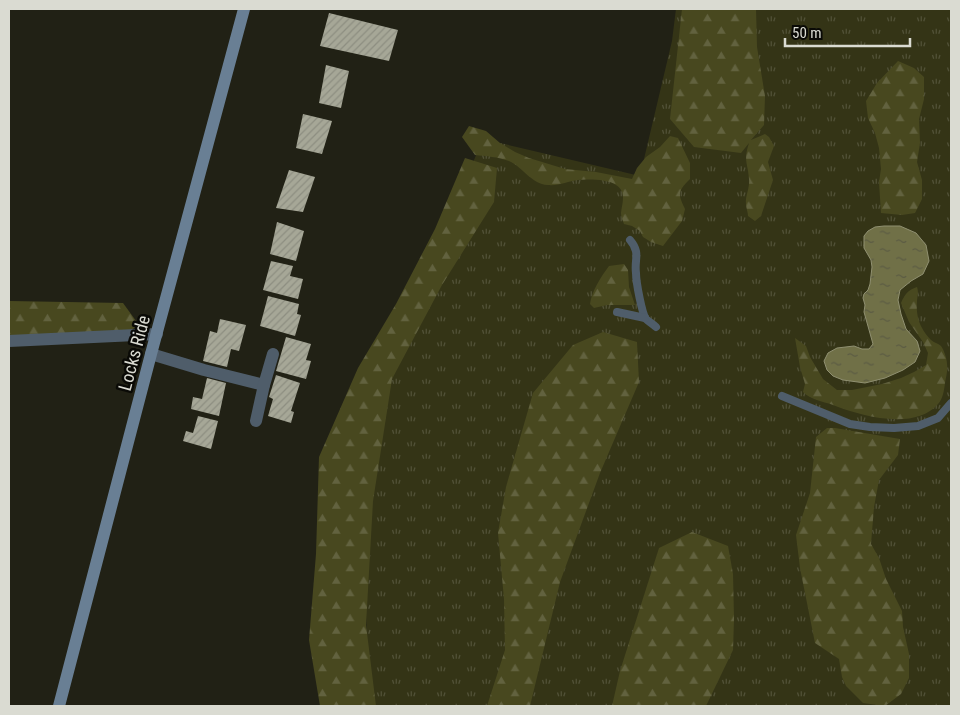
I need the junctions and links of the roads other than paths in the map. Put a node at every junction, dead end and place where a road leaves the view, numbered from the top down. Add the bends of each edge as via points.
1 (244, 9) edge
2 (630, 240) dead end
3 (617, 312) dead end
4 (645, 318) junction
5 (656, 327) dead end
6 (157, 334) junction
7 (9, 341) edge
8 (152, 354) junction
9 (273, 354) dead end
10 (264, 385) junction
11 (782, 396) dead end
12 (951, 403) edge
13 (256, 421) dead end
14 (59, 706) edge

1 - 6 street, Locks Ride
2 - 4 lane via 637,256 635,272
3 - 4 lane
4 - 5 lane
6 - 7 street
6 - 8 street, Locks Ride
8 - 10 street
8 - 14 street, Locks Ride
9 - 10 street
10 - 13 street
11 - 12 lane via 850,424 894,428 918,426 938,418

